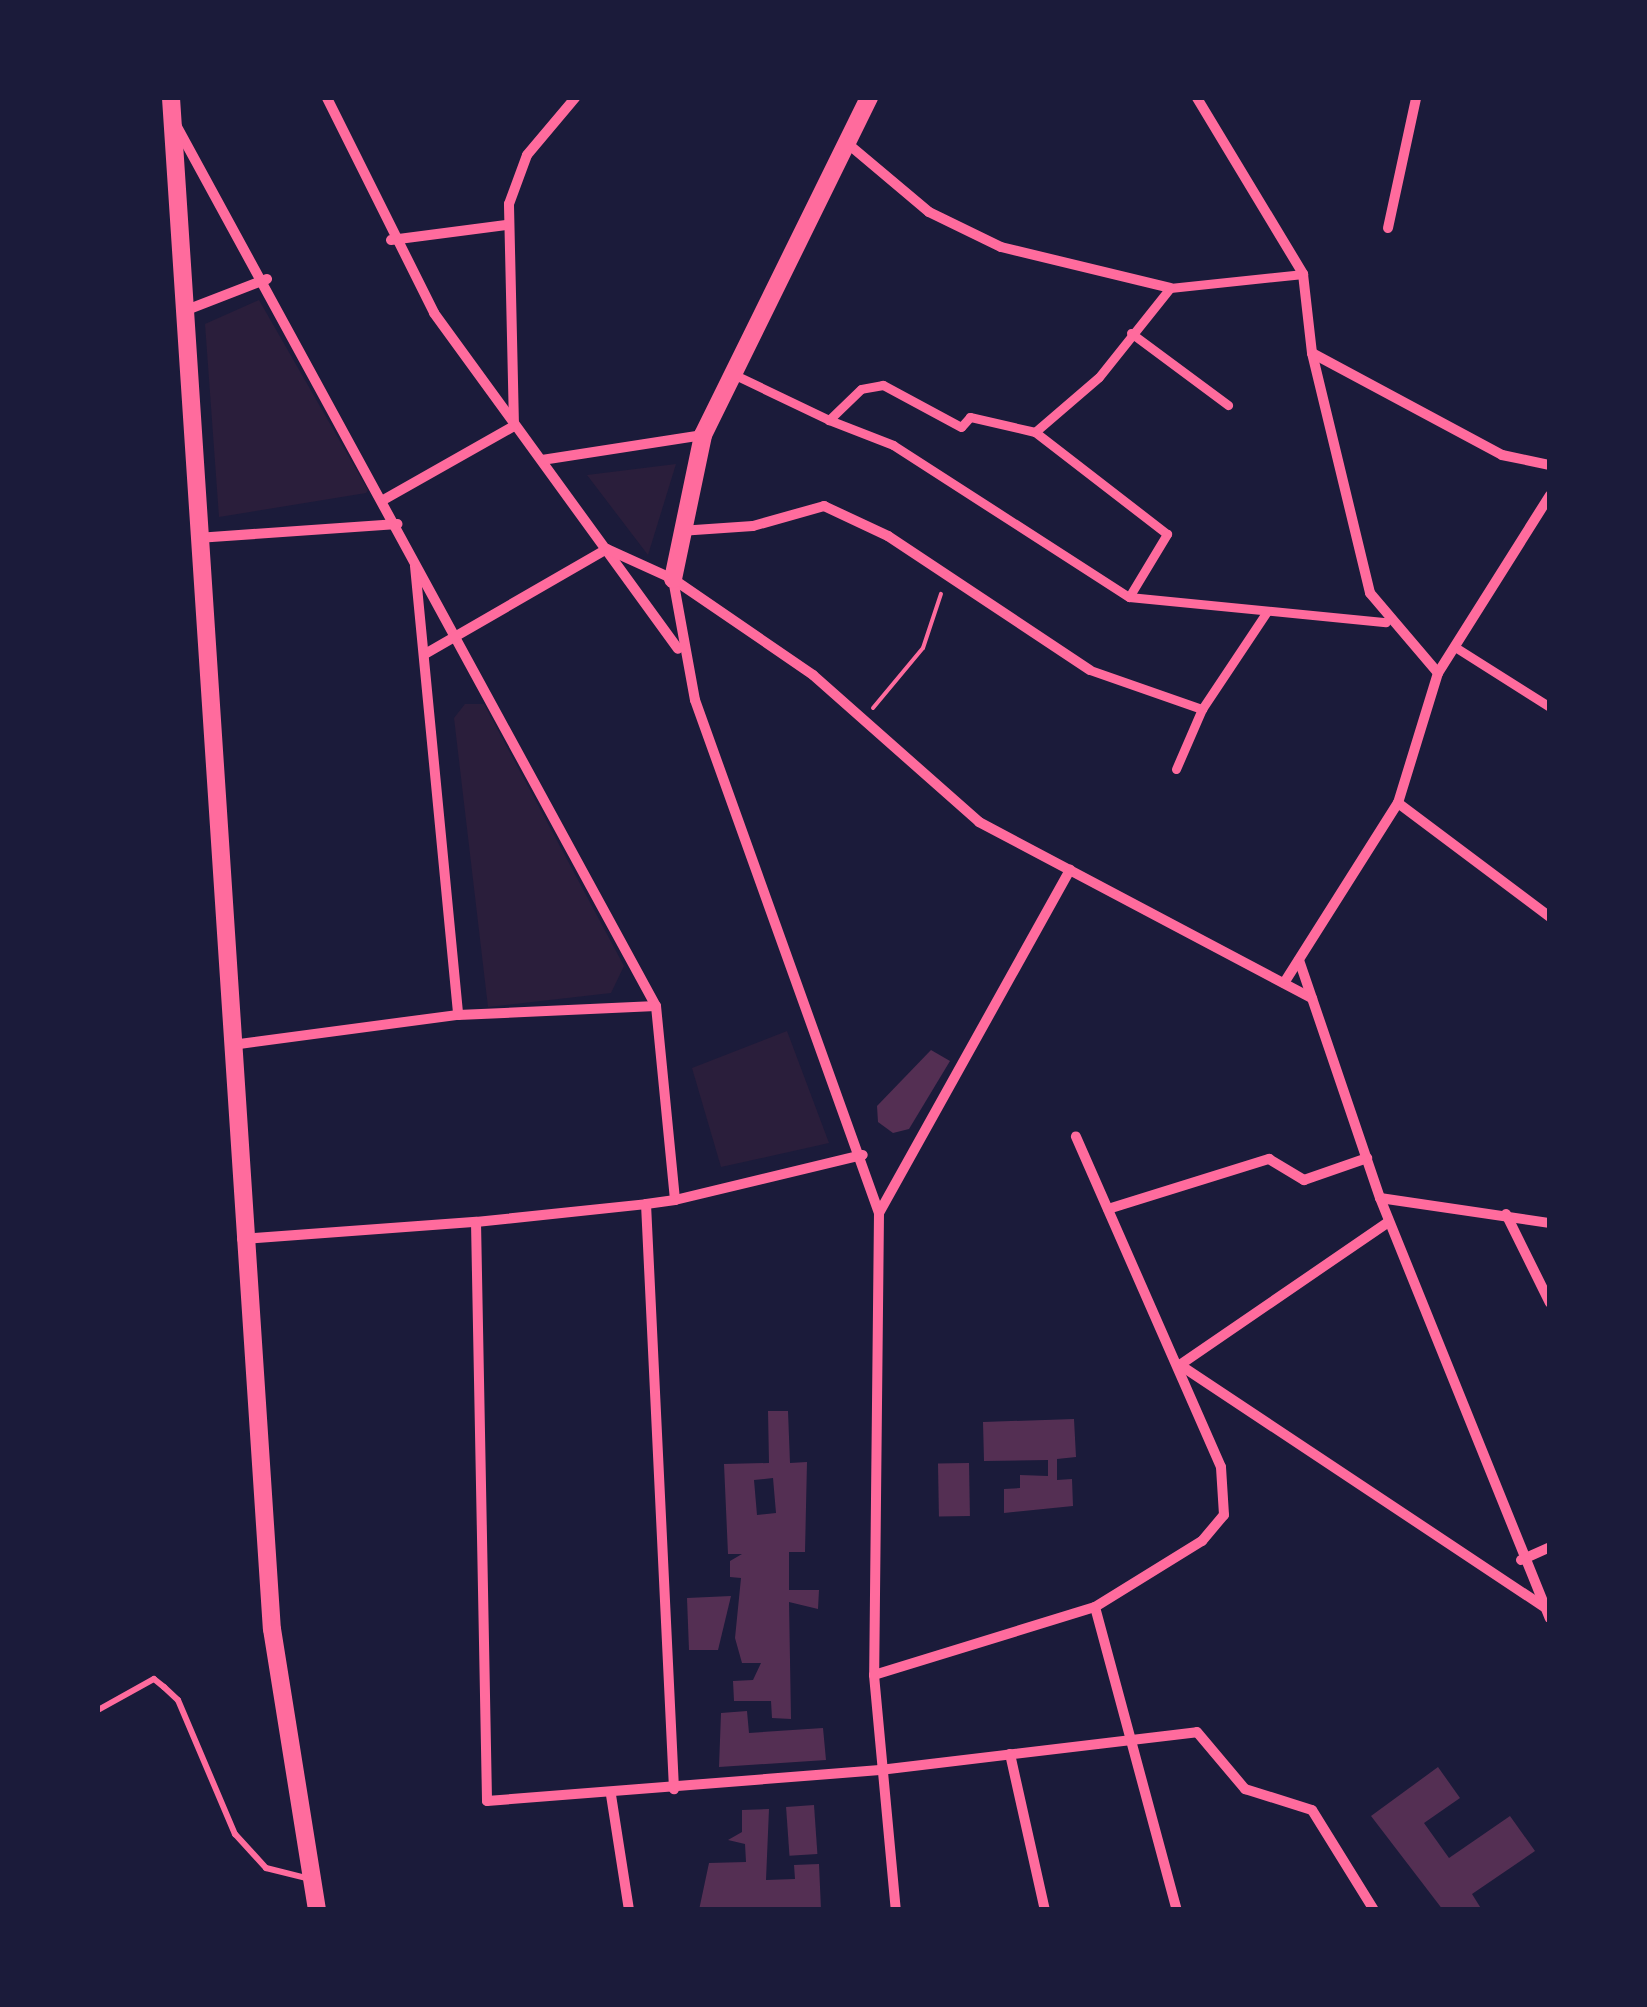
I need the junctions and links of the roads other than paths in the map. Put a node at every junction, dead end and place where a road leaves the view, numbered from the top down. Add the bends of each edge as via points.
1 (328, 98) edge
2 (575, 98) edge
3 (869, 98) edge
4 (1197, 98) edge
5 (1416, 98) edge
6 (171, 107) edge
7 (847, 144) junction
8 (506, 226) junction
9 (1388, 228) dead end
10 (391, 240) junction
11 (1304, 274) junction
12 (267, 280) junction
13 (1170, 288) junction
14 (180, 312) junction
15 (1131, 333) junction
16 (1312, 353) junction
17 (733, 374) junction
18 (1228, 405) dead end
19 (830, 420) junction
20 (514, 426) junction
21 (1035, 432) junction
22 (703, 436) junction
23 (542, 460) junction
24 (1550, 465) edge
25 (1550, 495) edge
26 (386, 500) junction
27 (398, 524) junction
28 (679, 531) junction
29 (196, 538) junction
30 (608, 550) junction
31 (415, 560) junction
32 (674, 579) junction
33 (1128, 597) junction
34 (1266, 613) junction
35 (1386, 622) junction
36 (456, 637) junction
37 (1455, 647) junction
38 (425, 654) junction
39 (682, 654) junction
40 (1090, 670) joint
41 (1438, 673) junction
42 (1550, 707) edge
43 (1202, 709) junction
44 (1176, 769) dead end
45 (1398, 803) junction
46 (1070, 870) junction
47 (1550, 917) edge
48 (1299, 960) junction
49 (1284, 984) junction
50 (1312, 998) junction
51 (656, 1006) junction
52 (458, 1015) junction
53 (232, 1045) junction
54 (1076, 1136) dead end
55 (863, 1154) junction
56 (1367, 1158) junction
57 (1380, 1198) junction
58 (675, 1200) junction
59 (646, 1204) junction
60 (1108, 1209) junction
61 (879, 1214) junction
62 (1506, 1214) junction
63 (476, 1222) junction
64 (1387, 1223) junction
65 (1550, 1223) edge
66 (242, 1238) junction
67 (1550, 1303) edge
68 (1180, 1365) junction
69 (1550, 1547) edge
70 (1521, 1560) junction
71 (1095, 1606) junction
72 (1543, 1606) junction
73 (1550, 1618) edge
74 (874, 1675) junction
75 (98, 1710) edge
76 (1130, 1738) junction
77 (1010, 1754) junction
78 (880, 1770) junction
79 (674, 1789) junction
80 (611, 1795) junction
81 (311, 1879) junction
82 (317, 1910) edge
83 (629, 1910) edge
84 (896, 1910) edge
85 (1045, 1910) edge
86 (1177, 1910) edge
87 (1374, 1910) edge

1 - 10 street
2 - 8 street via 527,155
3 - 7 street
4 - 11 street
5 - 9 street
6 - 12 street
6 - 14 street
7 - 13 street via 929,212 1001,247
7 - 17 street
8 - 10 street
8 - 20 street
10 - 20 street
11 - 13 street
11 - 16 street
12 - 14 street
12 - 26 street
13 - 15 street
14 - 29 street
15 - 18 street
15 - 21 street via 1100,377
16 - 24 street via 1502,454
16 - 35 street via 1342,502
17 - 19 street
17 - 22 street
19 - 21 street via 860,389 883,386 961,427 970,417
19 - 33 street via 893,446
20 - 23 street
20 - 26 street
21 - 33 street via 1167,534
22 - 23 street
22 - 28 street
23 - 30 street
25 - 37 street
26 - 27 street
27 - 29 street
27 - 31 street
28 - 32 street
28 - 40 street via 753,526 824,506 888,536
29 - 53 street via 232,939
30 - 32 street
30 - 36 street
30 - 39 street
31 - 36 street
31 - 38 street
32 - 39 street
32 - 46 street via 862,717 979,822
33 - 34 street
34 - 35 street
34 - 43 street
35 - 41 street
36 - 38 street
36 - 51 street
37 - 41 street
37 - 42 street
38 - 52 street
39 - 55 street
40 - 43 street
41 - 45 street
43 - 44 street
45 - 47 street
45 - 48 street
46 - 49 street
46 - 61 street
48 - 49 street
48 - 50 street
49 - 50 street
50 - 56 street
51 - 52 street
51 - 58 street
52 - 53 street
53 - 66 street
54 - 60 street
55 - 58 street
55 - 61 street
56 - 57 street
56 - 60 street via 1304,1180 1270,1159
57 - 62 street
57 - 64 street
58 - 59 street
59 - 63 street
59 - 79 street
60 - 68 street
61 - 74 street
62 - 65 street
62 - 67 street
63 - 66 street
63 - 80 street via 487,1801
64 - 68 street
64 - 70 street
66 - 81 street via 272,1629
68 - 71 street via 1221,1467 1224,1514 1202,1541
68 - 72 street
69 - 70 street
70 - 72 street
71 - 74 street
71 - 76 street
72 - 73 street
74 - 78 street
75 - 81 lane via 154,1679 178,1700 235,1834 266,1868
76 - 77 street
76 - 86 street
76 - 87 street via 1197,1732 1245,1789 1312,1810
77 - 78 street
77 - 85 street
78 - 79 street
78 - 84 street
79 - 80 street
80 - 83 street
81 - 82 street

